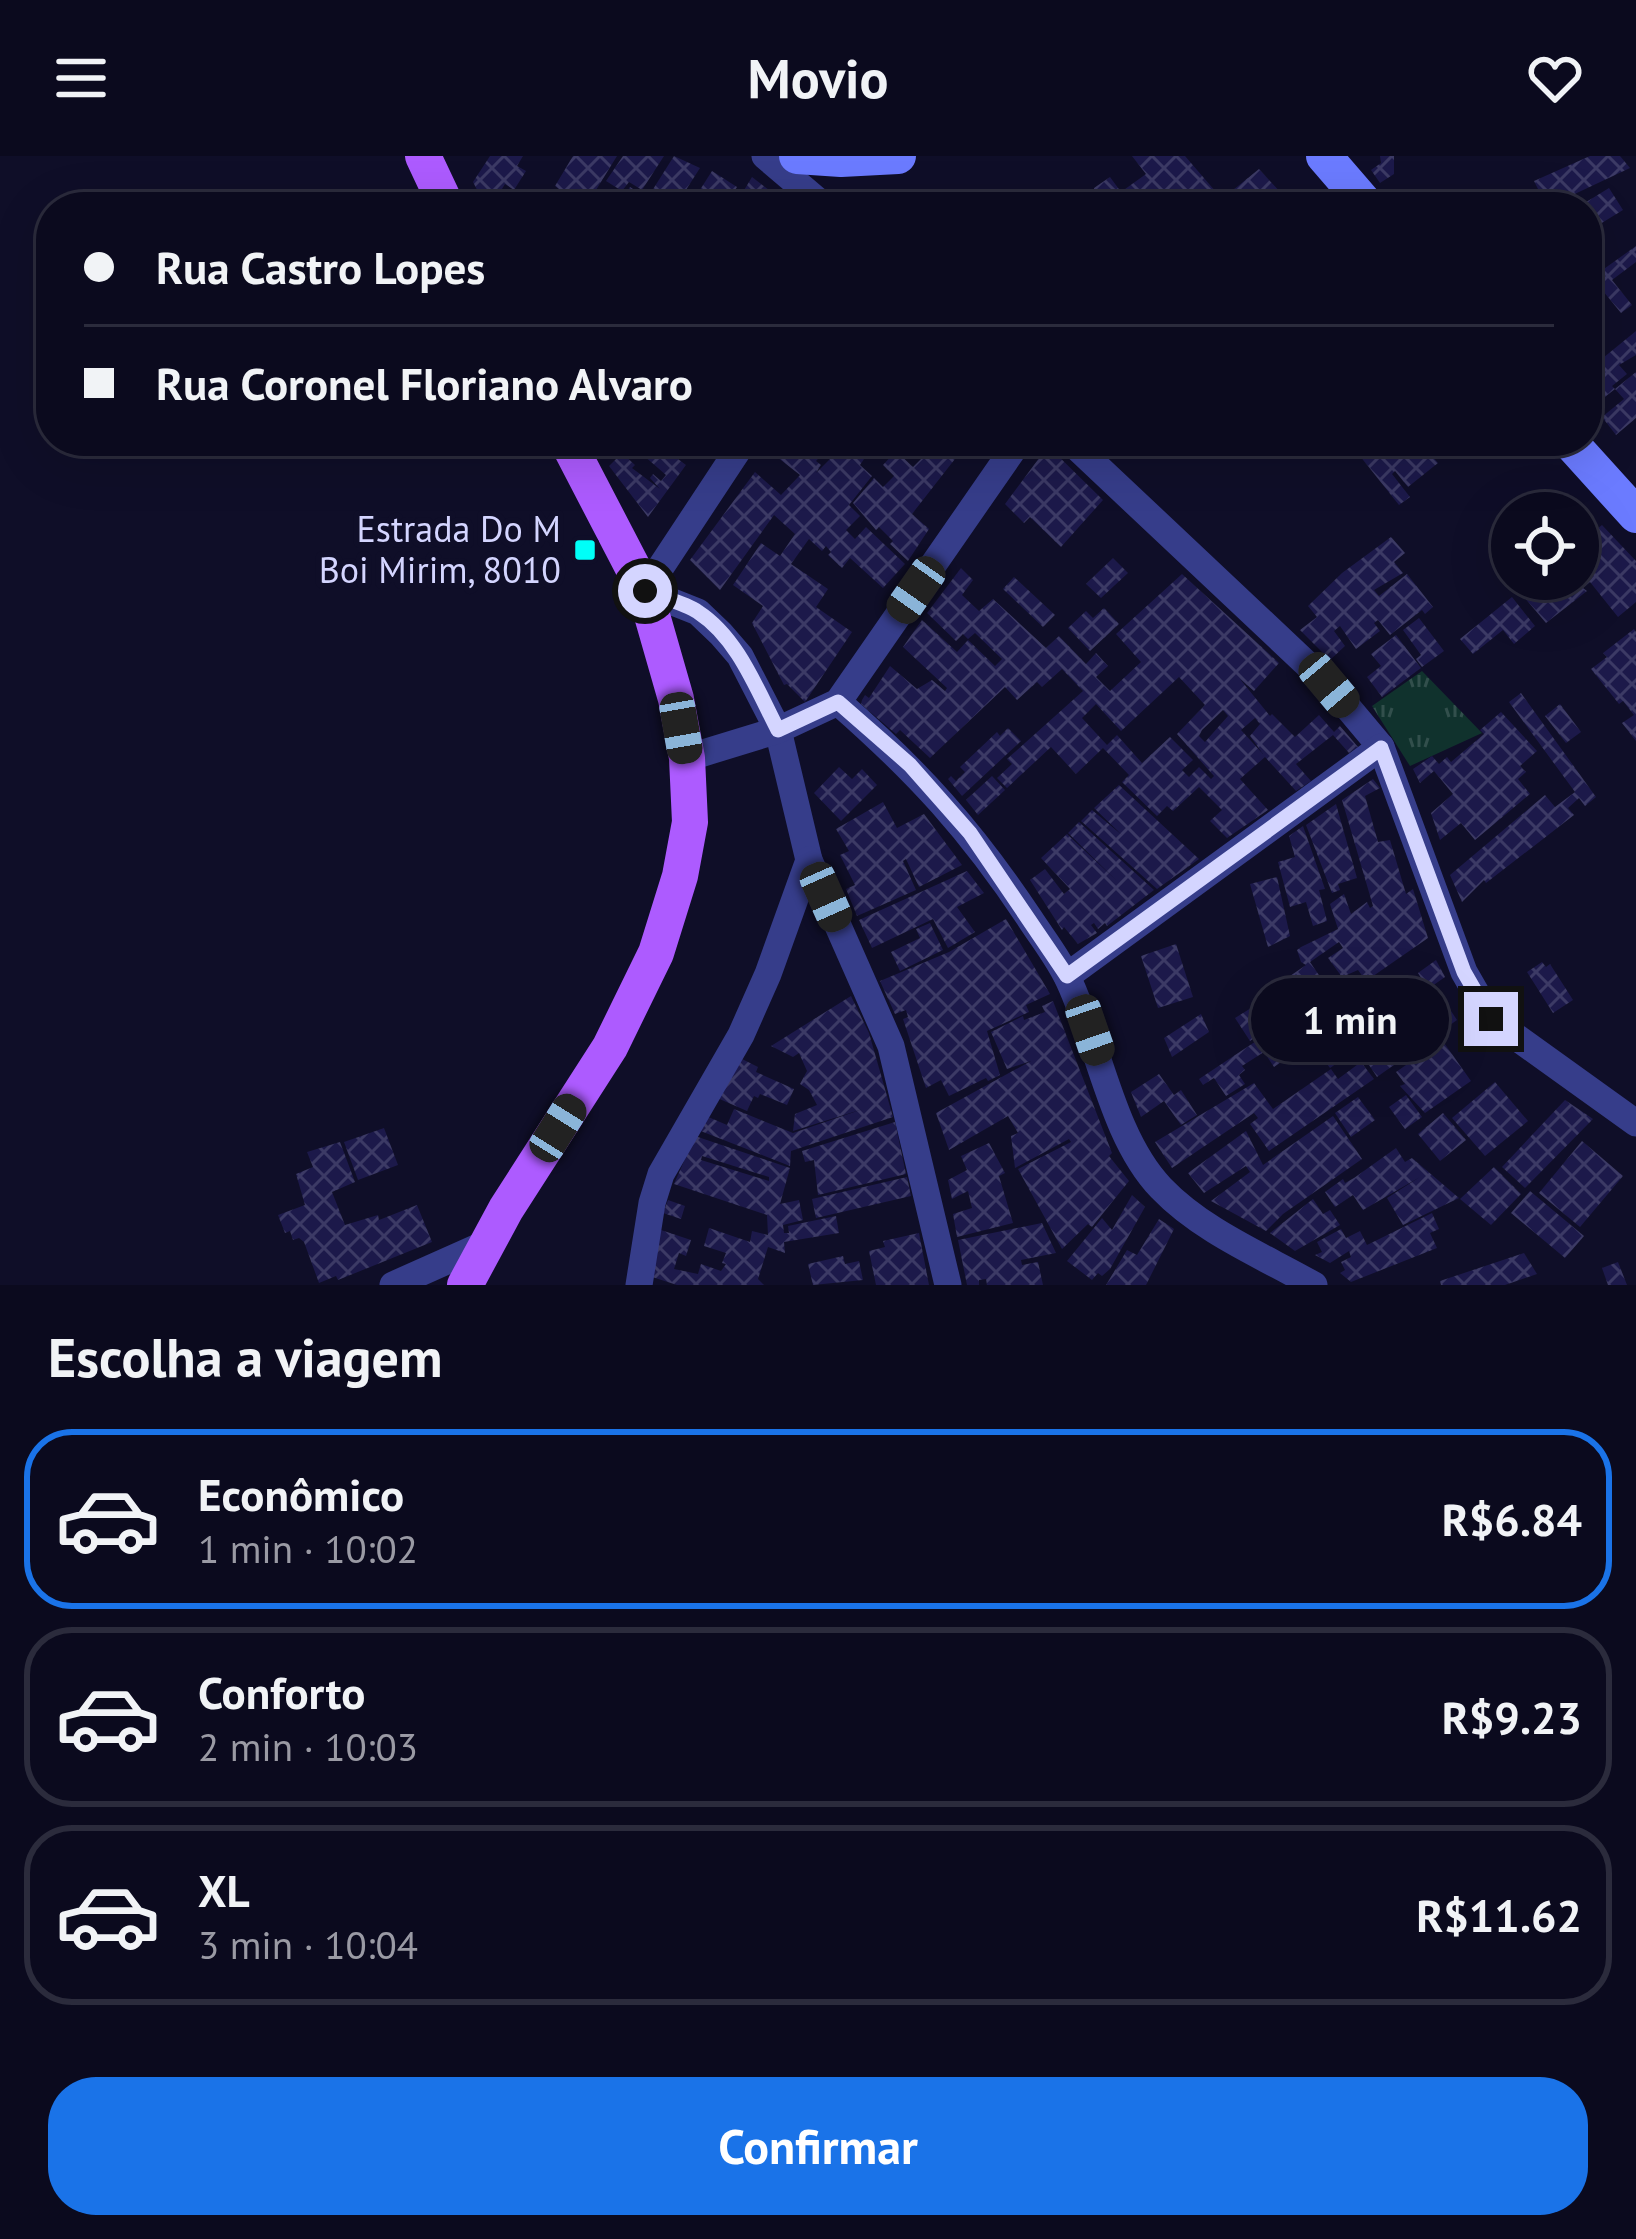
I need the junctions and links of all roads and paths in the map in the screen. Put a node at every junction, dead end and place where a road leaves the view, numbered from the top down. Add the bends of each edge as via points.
1 (423, 156) edge
2 (765, 156) edge
3 (797, 156) edge
4 (898, 156) edge
5 (1324, 156) edge
6 (440, 192) edge
7 (807, 192) edge
8 (1355, 192) edge
9 (575, 456) edge
10 (734, 456) edge
11 (1009, 456) edge
12 (1086, 456) edge
13 (1583, 456) edge
14 (1636, 515) edge
15 (645, 591) junction
16 (838, 702) junction
17 (778, 730) junction
18 (1381, 748) junction
19 (687, 758) junction
20 (809, 860) junction
21 (1067, 976) junction
22 (1636, 1123) edge
23 (487, 1244) junction
24 (393, 1285) edge
25 (465, 1285) edge
26 (639, 1285) edge
27 (948, 1285) edge
28 (1314, 1285) edge

1 - 6 main road
2 - 7 street
3 - 4 street
5 - 8 street
9 - 15 main road
10 - 15 street
11 - 16 street
12 - 18 street via 1329,685
13 - 14 street
15 - 17 street via 698,611 721,634
15 - 19 main road
16 - 17 street
16 - 21 street via 910,765 970,833
17 - 19 street
17 - 20 street
18 - 21 street
18 - 22 street via 1464,972 1491,1019
19 - 23 main road via 690,822 656,952 610,1047
20 - 26 street via 741,1035 661,1174
20 - 27 street via 891,1046
21 - 28 street via 1125,1130 1160,1187 1201,1221
23 - 24 street
23 - 25 main road

